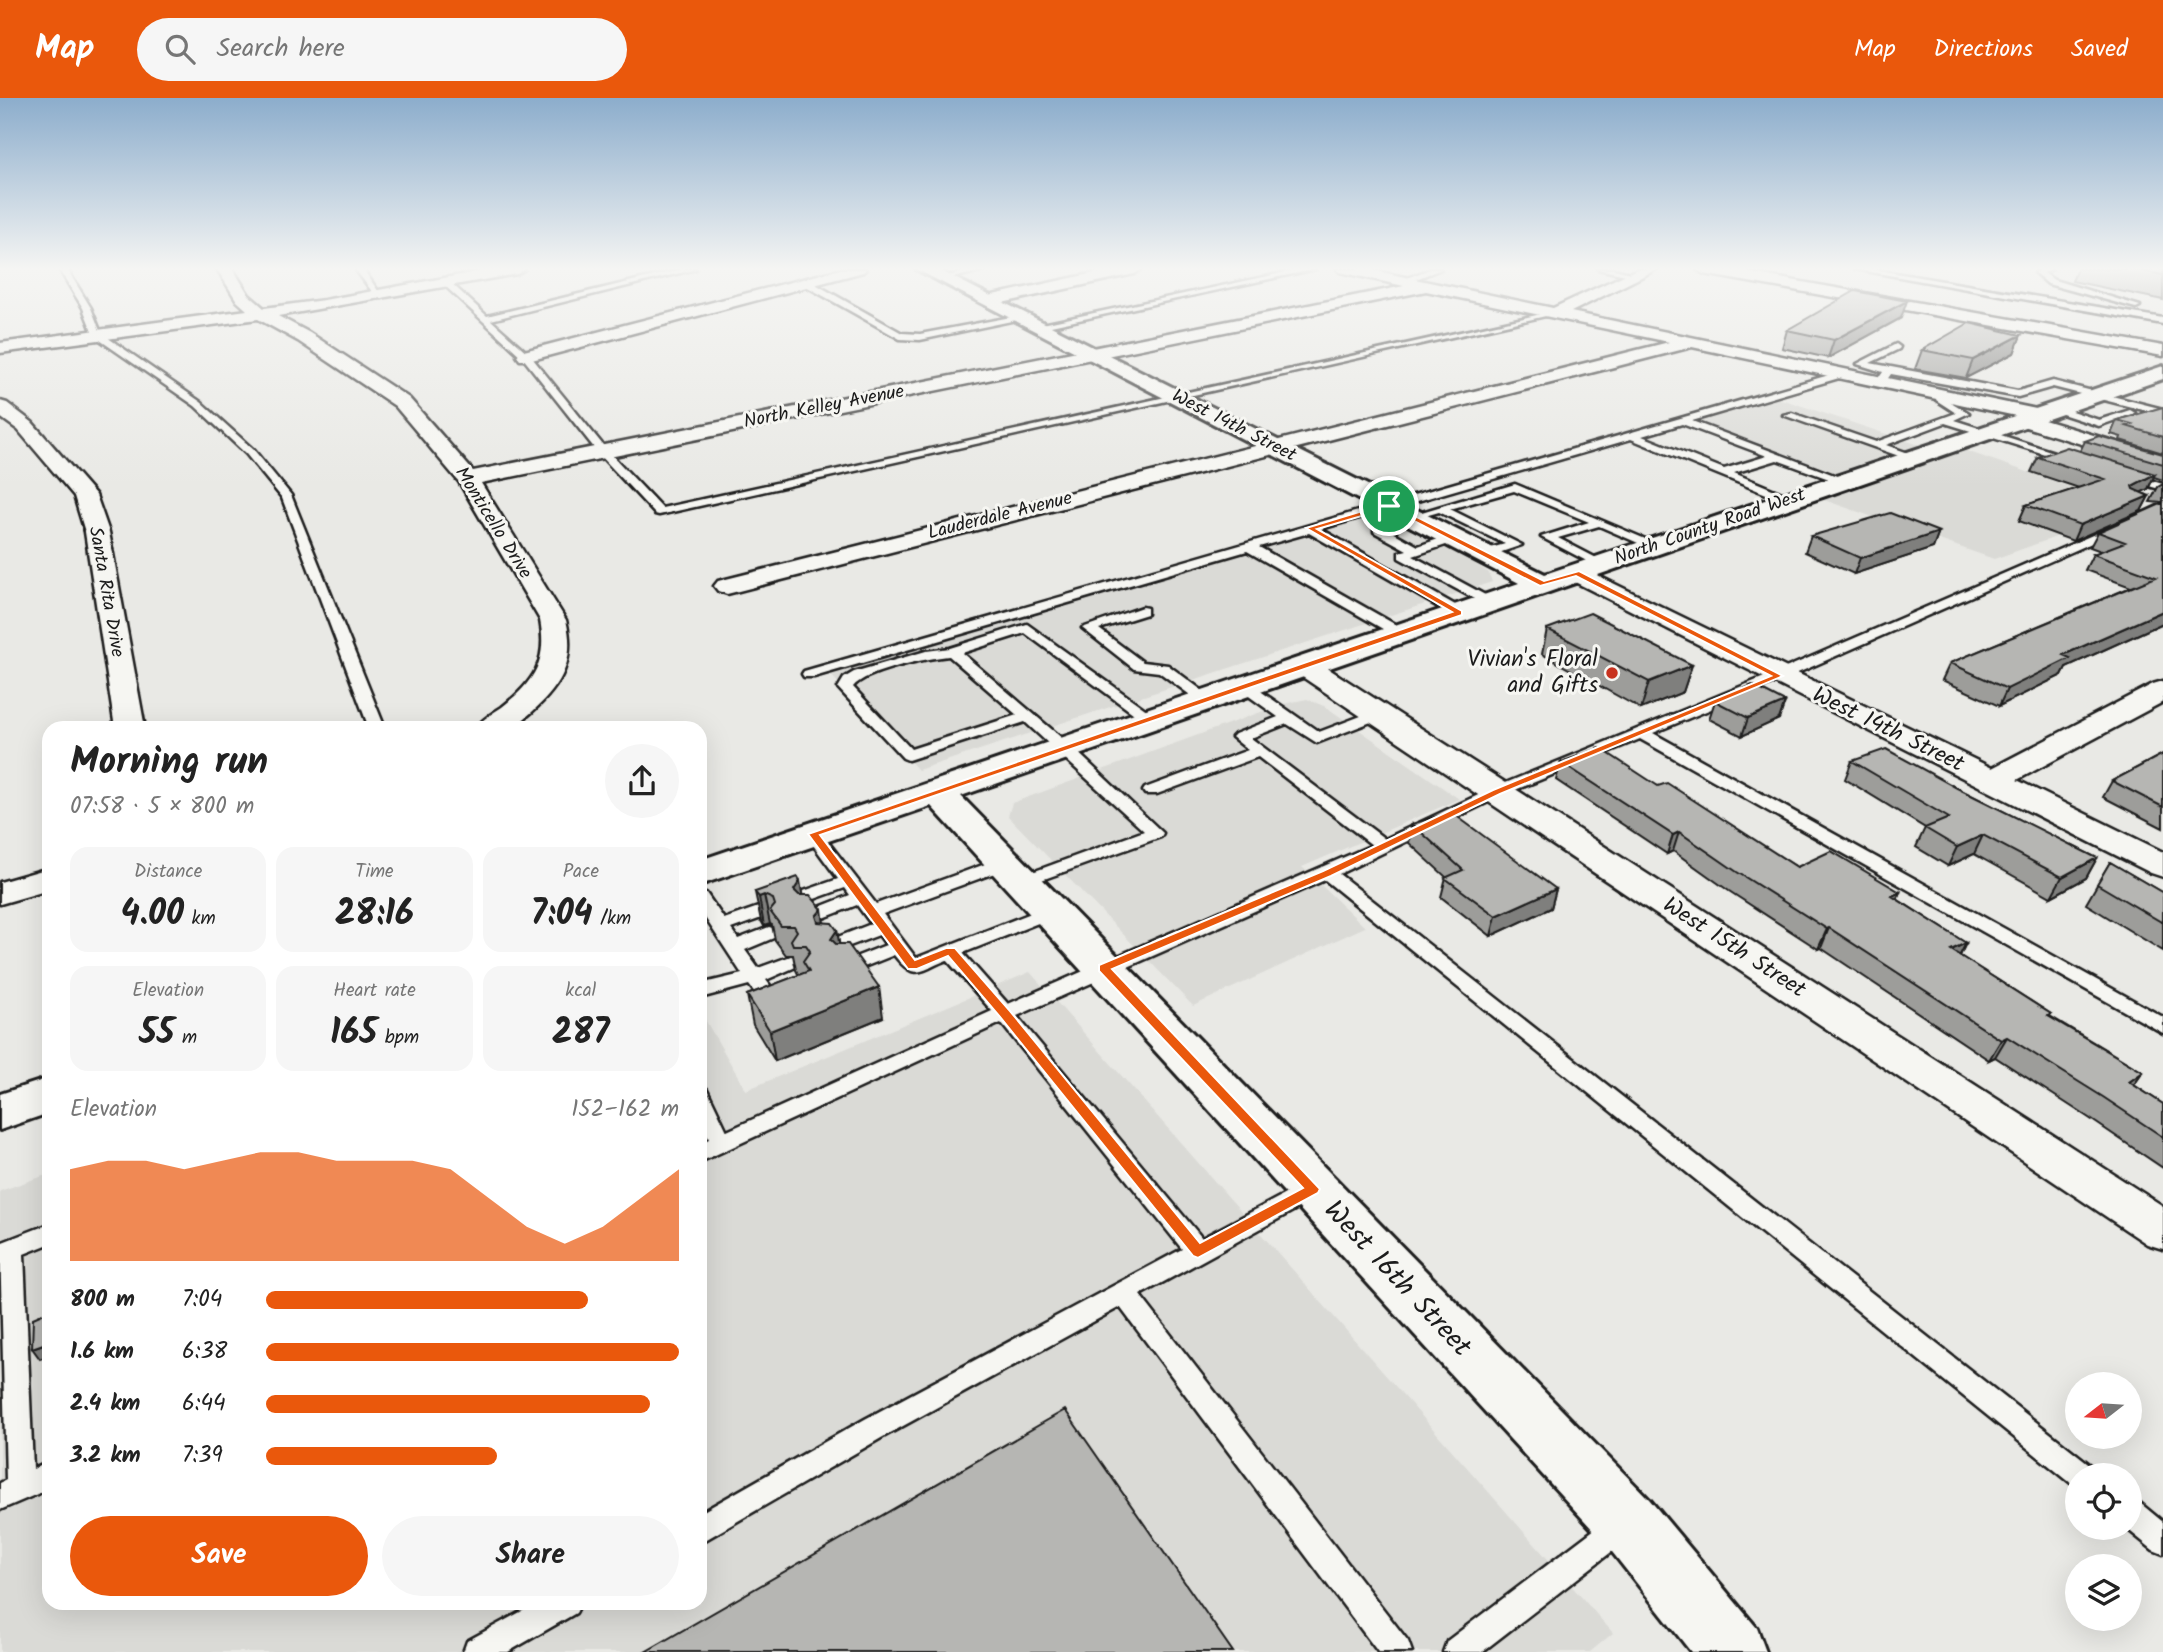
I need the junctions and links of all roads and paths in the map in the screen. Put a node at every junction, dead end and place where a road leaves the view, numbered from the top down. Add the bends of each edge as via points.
1 (45, 342) edge
2 (108, 342) edge
3 (311, 342) edge
4 (510, 342) edge
5 (582, 342) edge
6 (1068, 342) edge
7 (1153, 342) edge
8 (1427, 342) edge
9 (1691, 342) joint
10 (2110, 342) edge
11 (0, 348) edge
12 (1896, 348) dead end
13 (2163, 351) edge
14 (1092, 354) junction
15 (526, 356) junction
16 (2163, 372) edge
17 (1843, 374) junction
18 (1885, 376) junction
19 (1942, 394) junction
20 (1177, 397) junction
21 (0, 407) edge
22 (2060, 407) junction
23 (2163, 411) edge
24 (2130, 413) junction
25 (1788, 415) dead end
26 (1682, 421) junction
27 (2163, 423) edge
28 (1987, 433) junction
29 (1946, 434) junction
30 (1631, 435) junction
31 (1875, 445) junction
32 (1273, 446) junction
33 (1910, 446) junction
34 (603, 452) junction
35 (1778, 456) junction
36 (2163, 463) edge
37 (2085, 464) edge
38 (1724, 473) junction
39 (2125, 476) edge
40 (468, 479) junction
41 (1844, 481) junction
42 (2163, 489) edge
43 (2143, 498) edge
44 (1790, 500) junction
45 (1389, 506) junction
46 (1444, 507) junction
47 (1411, 517) junction
48 (1600, 522) junction
49 (2125, 526) edge
50 (1310, 528) junction
51 (1378, 529) dead end
52 (1454, 538) junction
53 (1532, 541) junction
54 (1248, 546) junction
55 (1656, 546) junction
56 (1417, 550) junction
57 (1484, 554) junction
58 (1589, 568) junction
59 (1543, 584) junction
60 (727, 586) dead end
61 (1491, 602) junction
62 (1142, 611) dead end
63 (1459, 613) junction
64 (1400, 633) junction
65 (952, 652) junction
66 (1305, 666) junction
67 (809, 674) dead end
68 (1779, 676) junction
69 (1244, 686) junction
70 (2163, 690) edge
71 (1206, 700) junction
72 (1379, 714) junction
73 (1027, 716) junction
74 (1288, 718) junction
75 (1150, 719) junction
76 (129, 721) edge
77 (374, 721) edge
78 (500, 721) edge
79 (1641, 733) junction
80 (1065, 748) junction
81 (1260, 751) junction
82 (1992, 781) junction
83 (937, 792) junction
84 (1151, 792) dead end
85 (1497, 792) junction
86 (813, 834) junction
87 (1384, 846) junction
88 (2163, 866) edge
89 (707, 871) edge
90 (1327, 873) junction
91 (42, 881) edge
92 (849, 881) junction
93 (1026, 886) junction
94 (0, 893) edge
95 (707, 907) edge
96 (872, 912) junction
97 (810, 917) edge
98 (721, 926) junction
99 (769, 933) edge
100 (832, 946) edge
101 (734, 947) junction
102 (898, 947) junction
103 (950, 951) junction
104 (791, 962) edge
105 (847, 967) edge
106 (1104, 968) junction
107 (754, 977) junction
108 (803, 982) edge
109 (707, 989) edge
110 (1005, 1014) junction
111 (2163, 1026) edge
112 (42, 1097) edge
113 (707, 1110) edge
114 (0, 1112) edge
115 (722, 1143) junction
116 (707, 1150) edge
117 (1313, 1189) junction
118 (2163, 1230) edge
119 (42, 1237) edge
120 (6, 1251) edge
121 (1198, 1251) junction
122 (1123, 1292) junction
123 (2067, 1463) edge
124 (42, 1478) edge
125 (10, 1492) edge
126 (1627, 1521) junction
127 (2142, 1523) edge
128 (707, 1525) edge
129 (2163, 1540) edge
130 (553, 1610) edge
131 (478, 1652) edge
132 (1397, 1652) edge
133 (1458, 1652) edge
134 (1733, 1652) edge

1 - 11 street
2 - 77 lane via 198,404 250,452 287,497
3 - 40 street, Monticello Drive via 402,402
4 - 15 lane
5 - 15 street
6 - 14 main road, West 14th Street
7 - 14 street, North Kelley Avenue
8 - 20 lane
9 - 17 street
9 - 32 street, Lauderdale Avenue
10 - 13 street
12 - 18 lane via 1861,364
14 - 20 main road, West 14th Street
14 - 34 street, North Kelley Avenue
15 - 34 lane
16 - 22 main road, North County Road West
17 - 18 street
17 - 26 lane
18 - 19 street
18 - 22 lane via 2018,394 2053,384
19 - 22 street
19 - 29 lane via 1941,400 1964,413
20 - 32 main road, West 14th Street
20 - 34 lane via 659,512
21 - 76 street, Santa Rita Drive via 25,426 85,495 97,532
22 - 23 lane
22 - 24 lane
22 - 24 lane via 2099,423
22 - 28 main road, North County Road West
22 - 36 street
24 - 27 lane
25 - 31 lane
26 - 30 lane
26 - 35 lane
28 - 29 main road, North County Road West
28 - 37 lane
29 - 33 main road, North County Road West
30 - 38 lane
30 - 45 lane
31 - 33 lane
31 - 33 lane
32 - 45 main road, West 14th Street
32 - 60 street, Lauderdale Avenue
33 - 41 main road, North County Road West
34 - 40 street, North Kelley Avenue
35 - 38 lane
35 - 41 lane
38 - 44 lane
39 - 42 lane
40 - 78 street, Monticello Drive via 559,636 550,674 527,701
41 - 44 main road, North County Road West
42 - 43 lane
44 - 55 main road, North County Road West
45 - 47 main road, West 14th Street
45 - 50 lane
46 - 47 lane
46 - 48 lane via 1515,486
46 - 53 lane via 1499,537
47 - 52 main road, West 14th Street
48 - 53 lane
48 - 55 lane
49 - 68 lane
50 - 54 lane
50 - 63 lane
51 - 56 lane
52 - 56 lane
52 - 57 main road, West 14th Street
53 - 57 lane
53 - 58 lane
54 - 64 lane
54 - 67 lane
55 - 58 main road, North County Road West
56 - 61 lane via 1403,555
57 - 59 main road, West 14th Street
58 - 59 main road, North County Road West
58 - 68 street, West 14th Street
59 - 61 main road, North County Road West
61 - 63 main road, North County Road West
62 - 71 lane via 1089,628 1139,666 1163,668
63 - 64 main road, North County Road West
64 - 66 main road, North County Road West
65 - 73 lane
65 - 73 lane via 859,675 845,688 908,755
65 - 75 lane via 1027,628
66 - 69 main road, North County Road West
66 - 72 street, West 15th Street
68 - 79 lane
68 - 82 street, West 14th Street
69 - 71 main road, North County Road West
69 - 74 lane
70 - 82 street
71 - 75 main road, North County Road West
72 - 74 lane via 1317,738
72 - 85 street, West 15th Street
73 - 80 lane
74 - 81 lane via 1240,737
75 - 80 main road, North County Road West
79 - 85 lane
79 - 111 lane
80 - 83 main road, North County Road West
80 - 93 lane via 1155,834
81 - 84 lane
81 - 87 lane
82 - 88 street, West 14th Street
83 - 86 main road, North County Road West
83 - 93 main road, West 16th Street
85 - 87 lane
85 - 118 street, West 15th Street
86 - 89 main road, North County Road West
86 - 92 lane
87 - 90 lane
90 - 106 lane
90 - 123 lane
91 - 94 street
92 - 96 lane
92 - 98 lane
93 - 96 lane
93 - 103 lane
93 - 106 main road, West 16th Street
95 - 98 lane
96 - 97 lane
96 - 100 lane
96 - 102 lane
98 - 101 lane
99 - 101 lane
101 - 107 lane
102 - 103 lane via 913,966
102 - 105 lane
103 - 110 lane
104 - 107 lane
106 - 110 lane
106 - 117 main road, West 16th Street
107 - 108 lane via 768,997
107 - 109 lane
110 - 115 lane
110 - 121 lane
112 - 114 main road
113 - 115 lane
115 - 116 lane
117 - 121 lane
117 - 126 main road, West 16th Street
119 - 120 lane
120 - 125 lane
121 - 122 lane
122 - 128 lane
122 - 132 lane
124 - 125 lane
126 - 133 lane
126 - 134 main road, West 16th Street
127 - 129 lane
130 - 131 lane

